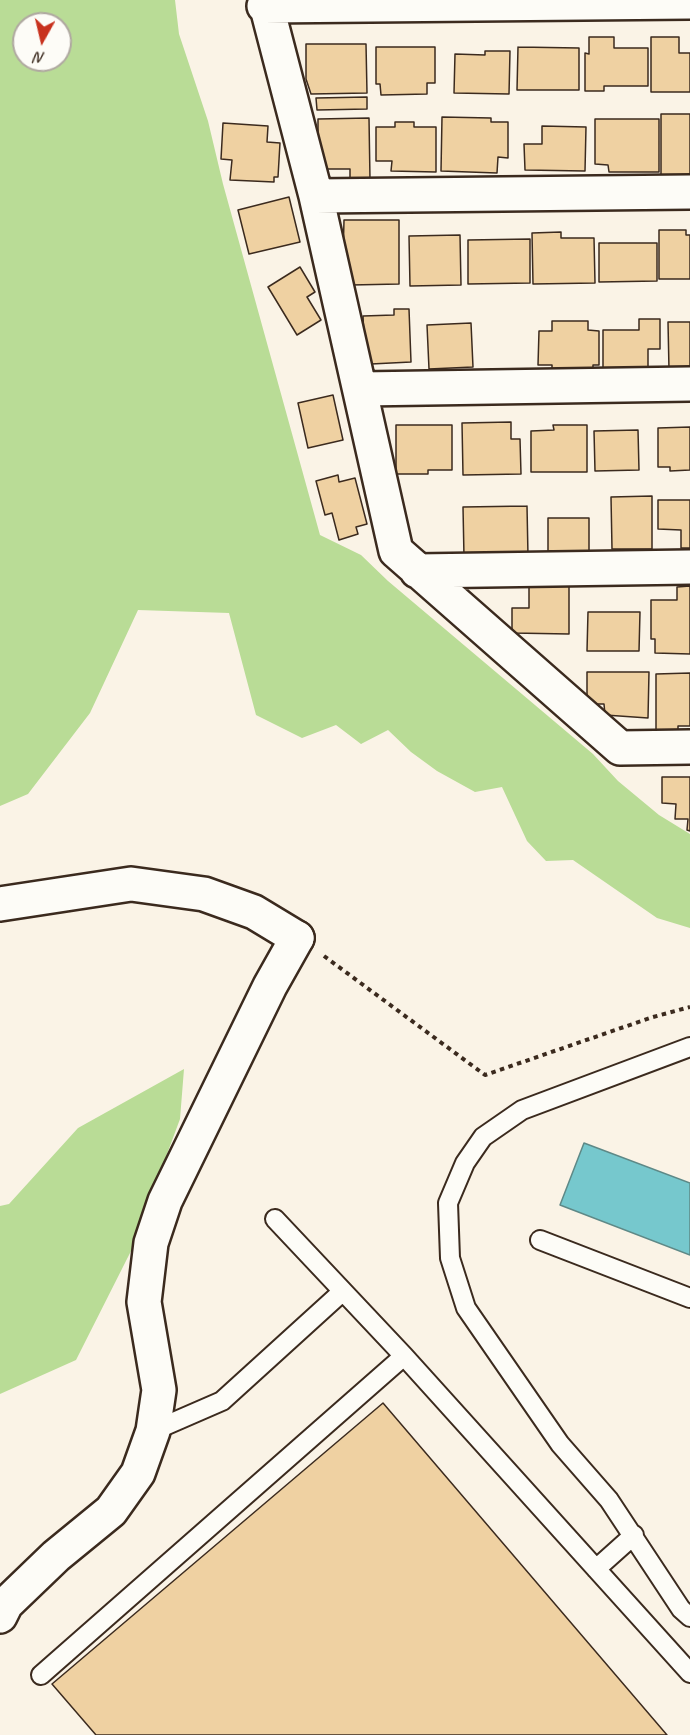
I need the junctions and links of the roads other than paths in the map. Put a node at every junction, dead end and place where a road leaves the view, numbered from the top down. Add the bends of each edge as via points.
1 (690, 2) edge
2 (265, 3) edge
3 (690, 192) edge
4 (316, 196) junction
5 (690, 384) edge
6 (361, 389) junction
7 (690, 567) edge
8 (417, 571) junction
9 (690, 747) edge
10 (0, 904) edge
11 (690, 1047) edge
12 (274, 1219) dead end
13 (540, 1240) dead end
14 (342, 1292) junction
15 (690, 1298) edge
16 (404, 1356) junction
17 (153, 1431) junction
18 (634, 1535) junction
19 (596, 1569) junction
20 (0, 1616) edge
21 (690, 1617) edge
22 (690, 1673) edge
23 (41, 1675) dead end

1 - 2 street
2 - 4 street
3 - 4 street
4 - 6 street
5 - 6 street
6 - 8 street via 396,551
7 - 8 street
8 - 9 street via 620,748
10 - 17 street via 131,884 204,894 254,912 297,938 165,1201 151,1243 144,1302 159,1390
11 - 18 lane via 522,1110 483,1137 465,1163 448,1203 450,1258 466,1308 560,1444
12 - 14 lane
13 - 15 lane
14 - 16 lane
14 - 17 lane via 222,1401
16 - 19 lane
16 - 23 lane
17 - 20 street via 138,1473 111,1511 31,1580 6,1604
18 - 19 lane
18 - 21 lane
19 - 22 lane

